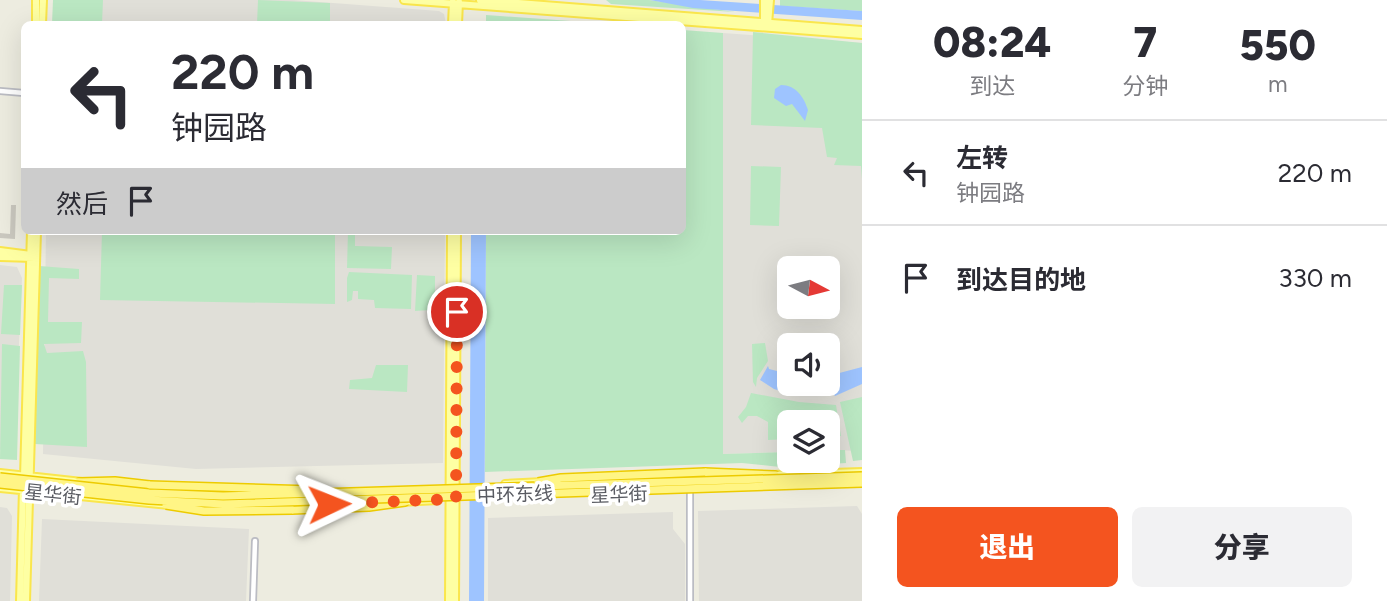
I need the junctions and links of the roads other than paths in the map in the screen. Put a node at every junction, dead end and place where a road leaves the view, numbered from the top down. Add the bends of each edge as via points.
1 (36, 0) edge
2 (43, 0) edge
3 (404, 0) edge
4 (480, 0) edge
5 (456, 2) edge
6 (767, 3) edge
7 (486, 4) edge
8 (36, 21) edge
9 (42, 21) edge
10 (453, 21) edge
11 (458, 21) edge
12 (765, 24) junction
13 (862, 30) edge
14 (862, 35) edge
15 (0, 91) edge
16 (21, 93) edge
17 (31, 235) edge
18 (36, 235) edge
19 (452, 235) edge
20 (457, 235) edge
21 (0, 251) edge
22 (0, 257) edge
23 (32, 257) junction
24 (0, 475) edge
25 (775, 475) junction
26 (28, 476) junction
27 (862, 479) edge
28 (79, 482) junction
29 (0, 486) edge
30 (452, 486) junction
31 (516, 486) junction
32 (27, 491) junction
33 (690, 492) junction
34 (338, 493) junction
35 (149, 500) junction
36 (453, 500) junction
37 (405, 502) junction
38 (255, 541) dead end
39 (20, 601) edge
40 (26, 601) edge
41 (253, 601) edge
42 (449, 601) edge
43 (455, 601) edge
44 (690, 601) edge

1 - 8 main road
2 - 9 main road
3 - 5 main road
4 - 7 main road
5 - 7 main road
5 - 10 main road
5 - 11 main road
6 - 12 main road
7 - 12 main road
12 - 13 main road
12 - 14 main road
15 - 16 street
17 - 23 main road
18 - 23 main road
19 - 30 main road
20 - 30 main road
21 - 23 main road
22 - 23 main road
23 - 26 main road
24 - 26 main road, 星华街
24 - 34 highway, 中环东线, bridge via 191,496
25 - 27 main road, 星华街
25 - 30 main road, 星华街, bridge
25 - 31 highway, bridge via 705,472 561,478
26 - 28 main road, 星华街
26 - 32 main road
27 - 31 highway, 中环东线, bridge
27 - 33 main road, 星华街 via 846,479 827,488
27 - 35 highway, 中环东线, bridge via 260,503
28 - 30 main road, 星华街 via 205,491
28 - 34 highway, bridge
29 - 32 main road, 星华街
29 - 35 highway, 中环东线, bridge
30 - 36 main road
31 - 34 highway, 中环东线, bridge
32 - 37 main road, 星华街 via 204,508
32 - 39 main road
32 - 40 main road
33 - 36 main road, 星华街, bridge
33 - 44 street
35 - 37 highway, bridge via 204,511
36 - 37 main road, 星华街
36 - 42 main road
36 - 43 main road
38 - 41 street

